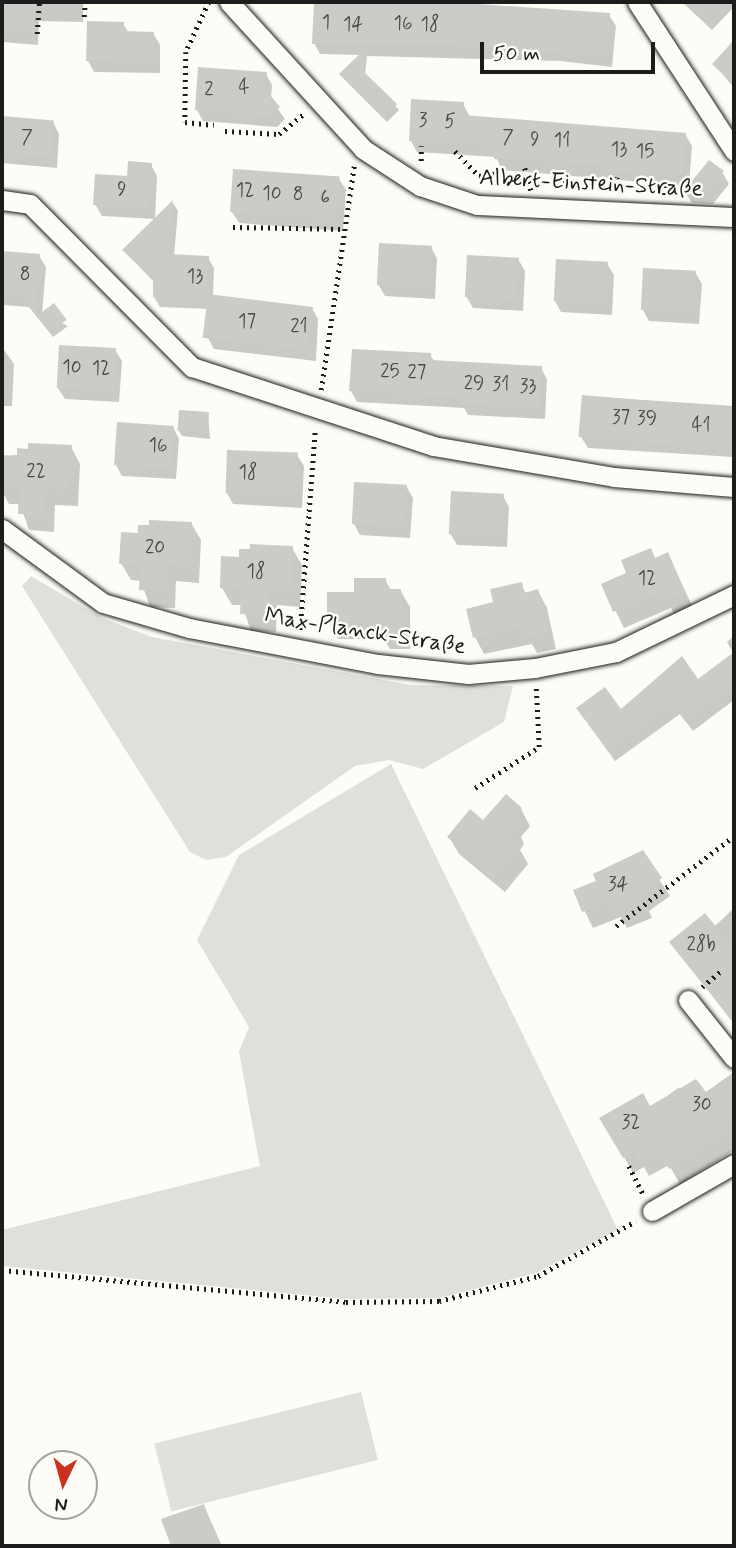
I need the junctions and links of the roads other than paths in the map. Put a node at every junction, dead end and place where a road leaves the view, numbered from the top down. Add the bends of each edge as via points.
1 (229, 2) edge
2 (637, 2) edge
3 (734, 152) edge
4 (2, 200) edge
5 (734, 217) edge
6 (734, 487) edge
7 (2, 529) edge
8 (734, 594) edge
9 (688, 1000) dead end
10 (734, 1058) edge
11 (734, 1164) edge
12 (652, 1211) road end

1 - 5 street, Albert-Einstein-Straße via 363,149 420,186 477,205
2 - 3 street
4 - 6 street via 30,204 192,367 433,446 614,477
7 - 8 street, Max-Planck-Straße via 103,603 189,628 378,664 468,674 535,668 616,652
9 - 10 street
11 - 12 street

